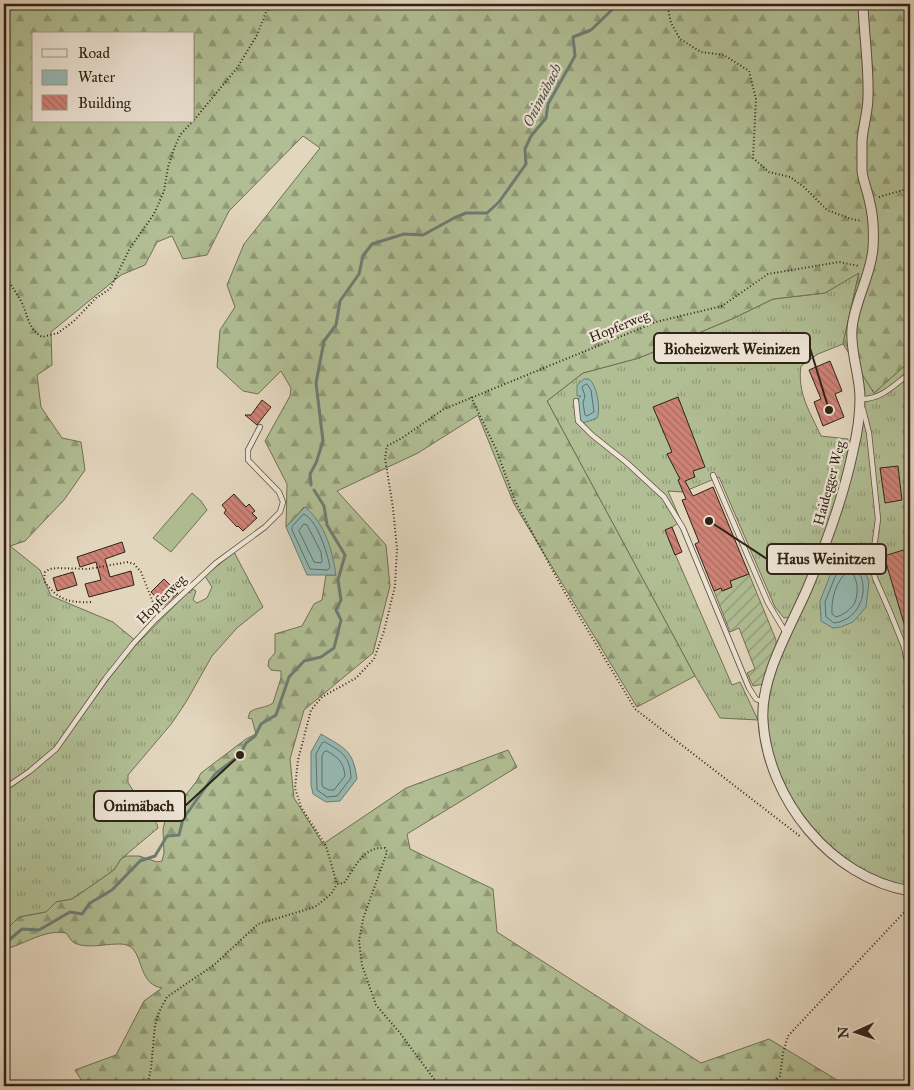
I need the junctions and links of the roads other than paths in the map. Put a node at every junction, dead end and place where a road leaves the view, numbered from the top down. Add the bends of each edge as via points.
1 (863, 4) edge
2 (910, 373) edge
3 (860, 398) junction
4 (576, 401) dead end
5 (260, 427) dead end
6 (713, 475) dead end
7 (787, 634) junction
8 (910, 674) edge
9 (763, 702) junction
10 (4, 789) edge
11 (910, 891) edge

1 - 3 street, Haidegger Weg via 868,101 862,142 862,174 870,200 873,248 852,329
2 - 3 lane via 879,397
3 - 7 street, Haidegger Weg via 854,448 838,514
3 - 8 lane via 869,433 878,519 872,563 875,578 904,647
4 - 9 lane via 578,422 664,497 683,528 749,688 756,699
5 - 10 lane, Hopferweg via 248,450 248,460 279,492 283,502 280,512 211,568 158,617 106,678 56,749
6 - 7 lane via 768,603
7 - 9 street, Haidegger Weg
9 - 11 street, Haidegger Weg via 767,750 783,789 803,822 829,850 862,875 887,886

